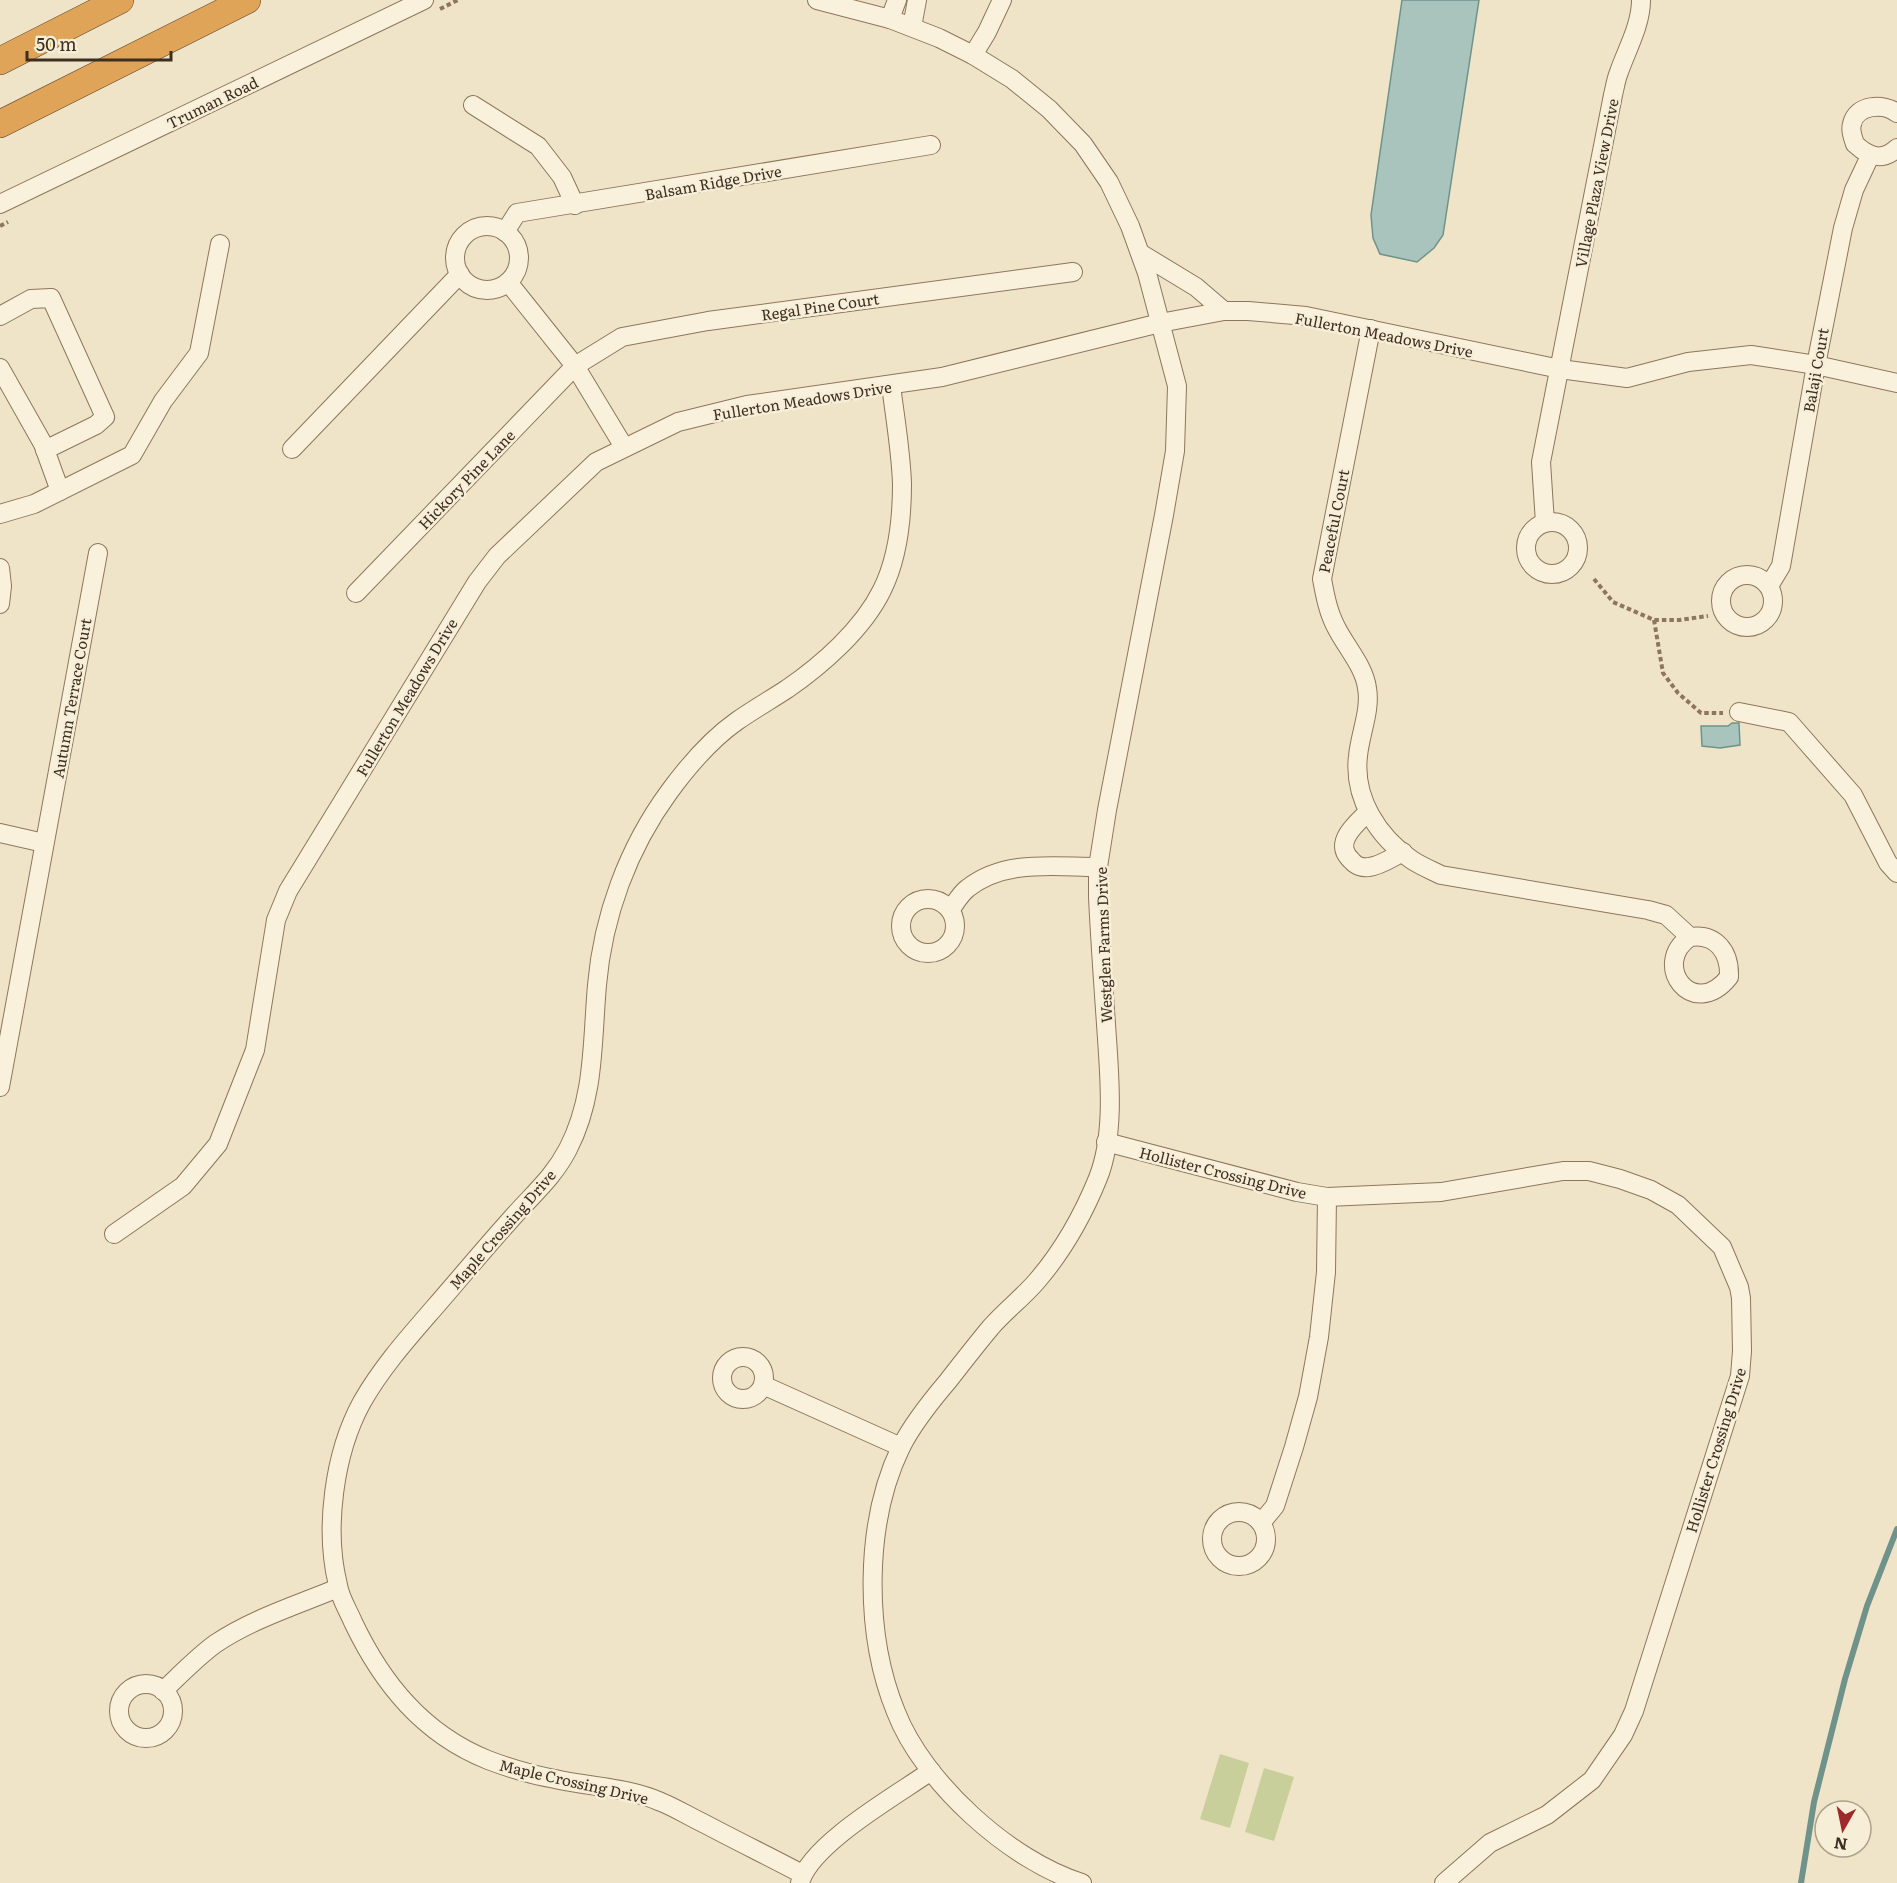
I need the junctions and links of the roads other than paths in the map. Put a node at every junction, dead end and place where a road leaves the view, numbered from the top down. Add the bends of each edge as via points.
1 (120, 0) edge
2 (247, 0) edge
3 (423, 0) edge
4 (817, 0) edge
5 (897, 0) edge
6 (917, 0) edge
7 (1002, 0) edge
8 (1641, 0) edge
9 (890, 19) junction
10 (912, 27) junction
11 (974, 55) junction
12 (0, 61) edge
13 (473, 105) dead end
14 (1897, 113) edge
15 (0, 124) edge
16 (931, 145) dead end
17 (1897, 148) edge
18 (1870, 156) junction
19 (0, 204) edge
20 (575, 205) junction
21 (505, 232) junction
22 (220, 244) dead end
23 (1140, 253) junction
24 (1072, 272) dead end
25 (460, 274) junction
26 (508, 282) junction
27 (1224, 311) junction
28 (0, 316) edge
29 (1160, 323) junction
30 (1371, 329) junction
31 (1816, 365) junction
32 (575, 366) junction
33 (0, 368) edge
34 (1560, 369) junction
35 (1897, 383) edge
36 (891, 386) junction
37 (624, 447) junction
38 (292, 449) dead end
39 (45, 450) junction
40 (60, 491) junction
41 (0, 514) edge
42 (1545, 523) dead end
43 (98, 553) dead end
44 (0, 568) edge
45 (1769, 586) dead end
46 (356, 593) dead end
47 (0, 603) edge
48 (1739, 712) road end
49 (1368, 812) junction
50 (0, 833) edge
51 (44, 843) junction
52 (1403, 852) junction
53 (1098, 867) junction
54 (1897, 873) edge
55 (951, 909) dead end
56 (1689, 937) dead end
57 (0, 1087) edge
58 (1106, 1142) junction
59 (1327, 1197) junction
60 (114, 1234) dead end
61 (763, 1385) dead end
62 (901, 1446) junction
63 (1262, 1523) dead end
64 (338, 1588) junction
65 (163, 1691) dead end
66 (931, 1771) junction
67 (801, 1879) edge
68 (1082, 1883) edge
69 (1444, 1883) edge

1 - 12 highway
2 - 15 highway
3 - 19 street, Truman Road
4 - 9 street, Westglen Farms Drive
5 - 9 street
6 - 10 street
7 - 11 street
8 - 34 street, Village Plaza View Drive via 1613,95
9 - 10 street, Westglen Farms Drive
10 - 11 street, Westglen Farms Drive
11 - 23 street, Westglen Farms Drive via 1049,109 1083,144 1109,182
13 - 20 street via 538,146 562,177
14 - 18 street via 1882,106 1869,107 1855,118 1855,144
16 - 20 street, Balsam Ridge Drive
17 - 18 street via 1887,155
18 - 31 street, Balaji Court via 1842,228
20 - 21 street, Balsam Ridge Drive via 517,213
21 - 25 street via 484,226 464,236 456,253
21 - 26 street via 517,247 519,258
22 - 40 street via 199,353 163,401 132,455
23 - 27 street via 1196,287
23 - 29 street, Westglen Farms Drive
24 - 32 street, Regal Pine Court via 708,321 622,337
25 - 26 street via 476,288 487,290
25 - 38 street
26 - 32 street
27 - 29 street, Fullerton Meadows Drive
27 - 30 street, Fullerton Meadows Drive via 1306,316
28 - 39 street via 31,299 51,298 105,417
29 - 36 street, Fullerton Meadows Drive
29 - 53 street, Westglen Farms Drive via 1176,386 1175,451
30 - 34 street, Fullerton Meadows Drive
30 - 49 street, Peaceful Court via 1322,579 1336,627 1367,688 1357,775
31 - 34 street, Fullerton Meadows Drive via 1751,355 1688,362 1627,378
31 - 35 street, Fullerton Meadows Drive
31 - 45 street, Balaji Court via 1781,566
32 - 37 street
32 - 46 street, Hickory Pine Lane
33 - 39 street
34 - 42 street, Village Plaza View Drive via 1542,462
36 - 37 street, Fullerton Meadows Drive via 747,405 678,422
36 - 64 street, Maple Crossing Drive via 902,479 901,515 895,556 882,592 854,631 824,662 733,723 699,754 649,820 608,919 584,1116 548,1181 393,1355 362,1402 349,1432 332,1515
37 - 60 street, Fullerton Meadows Drive via 596,462 497,556 477,582 288,891 276,920 255,1050 218,1144 183,1186
39 - 40 street
40 - 41 street
43 - 51 street, Autumn Terrace Court
44 - 47 street
48 - 54 street via 1788,722 1853,795
49 - 52 street, Peaceful Court via 1383,834
49 - 52 street via 1344,839 1351,861 1371,867
50 - 51 street
51 - 57 street, Autumn Terrace Court
52 - 56 street, Peaceful Court via 1441,875 1666,915
53 - 55 street via 1001,870 966,889
53 - 58 street, Westglen Farms Drive via 1110,1089
58 - 59 street, Hollister Crossing Drive
58 - 62 street, Westglen Farms Drive via 1099,1175 1072,1230 1036,1281 992,1326 927,1406
59 - 63 street via 1326,1272 1308,1397 1275,1506
59 - 69 street, Hollister Crossing Drive via 1441,1192 1563,1171 1589,1172 1651,1190 1678,1205 1722,1248 1739,1287 1743,1323 1740,1376 1634,1711 1623,1735 1592,1780 1570,1799 1490,1843
61 - 62 street
62 - 66 street, Westglen Farms Drive via 876,1528 874,1605 885,1678 896,1714
64 - 65 street via 254,1622 216,1644
64 - 67 street, Maple Crossing Drive via 387,1682 430,1726 482,1758 506,1766 661,1802
66 - 67 street via 831,1840
66 - 68 street, Westglen Farms Drive via 978,1822 1024,1855

